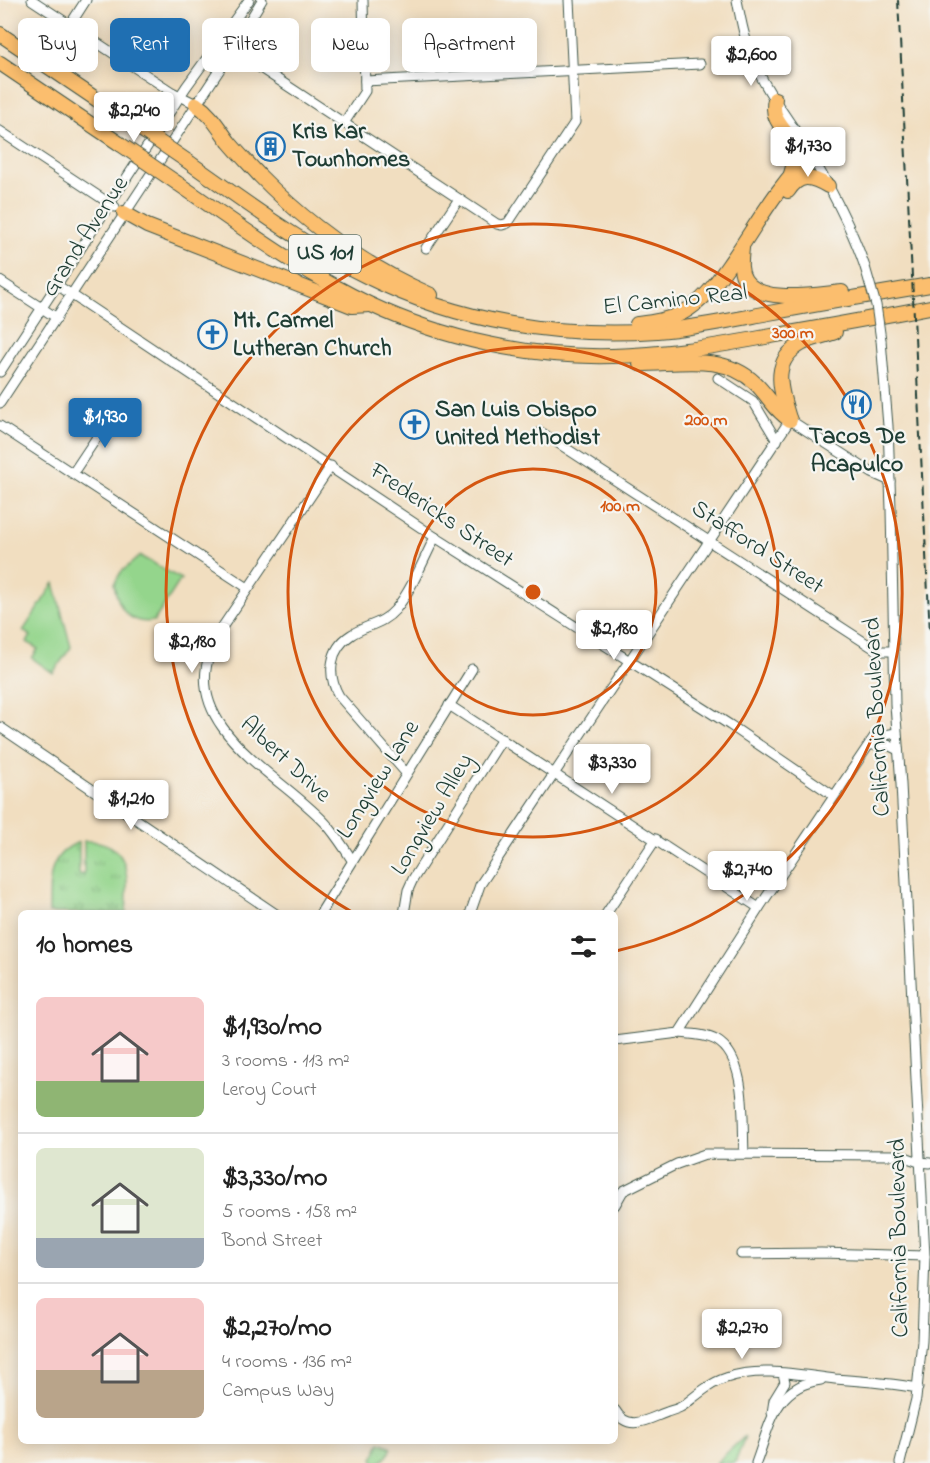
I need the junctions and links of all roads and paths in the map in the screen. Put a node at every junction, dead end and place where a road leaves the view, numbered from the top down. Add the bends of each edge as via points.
1 (32, 0) edge
2 (86, 0) edge
3 (249, 0) edge
4 (262, 0) edge
5 (363, 0) edge
6 (569, 0) edge
7 (737, 0) edge
8 (59, 18) edge
9 (74, 18) edge
10 (235, 18) edge
11 (251, 18) edge
12 (0, 34) edge
13 (98, 44) edge
14 (0, 63) edge
15 (202, 64) edge
16 (700, 64) dead end
17 (573, 71) junction
18 (217, 72) edge
19 (267, 72) edge
20 (365, 81) junction
21 (180, 97) junction
22 (775, 99) junction
23 (196, 104) junction
24 (344, 123) junction
25 (0, 131) edge
26 (811, 155) junction
27 (791, 174) junction
28 (828, 186) junction
29 (459, 199) junction
30 (111, 205) junction
31 (124, 213) junction
32 (752, 232) junction
33 (426, 248) dead end
34 (742, 248) junction
35 (0, 281) edge
36 (57, 285) junction
37 (930, 285) edge
38 (876, 294) junction
39 (72, 295) junction
40 (370, 305) junction
41 (930, 307) edge
42 (42, 308) junction
43 (475, 316) junction
44 (57, 318) junction
45 (849, 323) junction
46 (619, 333) junction
47 (610, 356) junction
48 (0, 372) edge
49 (718, 378) dead end
50 (0, 403) edge
51 (116, 410) dead end
52 (790, 420) junction
53 (0, 426) edge
54 (541, 432) dead end
55 (777, 441) junction
56 (331, 466) junction
57 (73, 473) junction
58 (890, 481) junction
59 (435, 537) junction
60 (711, 541) junction
61 (248, 588) junction
62 (893, 651) junction
63 (630, 662) junction
64 (472, 669) dead end
65 (449, 705) junction
66 (0, 727) edge
67 (896, 733) junction
68 (502, 739) junction
69 (869, 745) junction
70 (897, 750) junction
71 (406, 773) junction
72 (555, 774) junction
73 (834, 796) junction
74 (656, 839) junction
75 (352, 860) junction
76 (759, 908) junction
77 (270, 910) edge
78 (322, 910) edge
79 (405, 910) edge
80 (471, 910) edge
81 (609, 910) edge
82 (679, 1033) junction
83 (618, 1041) edge
84 (744, 1153) junction
85 (919, 1161) junction
86 (930, 1162) edge
87 (618, 1185) edge
88 (623, 1191) junction
89 (618, 1200) edge
90 (741, 1254) dead end
91 (925, 1256) junction
92 (783, 1374) junction
93 (835, 1379) junction
94 (918, 1388) junction
95 (618, 1413) edge
96 (772, 1415) junction
97 (756, 1463) edge
98 (900, 1463) edge

1 - 8 street
2 - 9 street
3 - 10 street, Grand Avenue
4 - 11 street, Grand Avenue
5 - 20 street
6 - 17 street
7 - 22 street, California Boulevard via 754,62
12 - 43 highway, El Camino Real / US 101, bridge via 298,237 350,268 404,293
13 - 21 street
14 - 40 highway, El Camino Real / US 101, bridge via 316,275
15 - 21 street, Grand Avenue
16 - 17 street
17 - 20 street
17 - 29 street via 575,122 508,223 496,224
18 - 23 street, Grand Avenue
19 - 24 street
20 - 24 street via 365,91
21 - 23 street
21 - 30 street, Grand Avenue
22 - 26 street, California Boulevard
22 - 27 highway via 775,118 795,150
23 - 31 street, Grand Avenue
23 - 43 highway via 207,111 261,177 322,231 388,274 456,303
24 - 29 street
25 - 30 street
26 - 27 highway
26 - 28 street, California Boulevard
27 - 32 highway
28 - 32 highway via 811,178 799,179 764,226
28 - 58 street, California Boulevard, bridge via 850,224 876,305
29 - 33 street
30 - 31 street
30 - 36 street, Grand Avenue
31 - 39 street, Grand Avenue
31 - 40 highway via 147,226 352,306
32 - 34 highway
34 - 38 highway via 740,263 745,281 764,293
34 - 46 highway via 714,287 692,307
35 - 42 street
36 - 39 street, Fredericks Street
36 - 42 street, Grand Avenue
37 - 38 highway, El Camino Real / US 101
38 - 46 highway, El Camino Real / US 101 via 678,328
39 - 44 street, Grand Avenue
39 - 56 street, Fredericks Street
40 - 47 highway, El Camino Real / US 101 via 486,343
41 - 45 highway, El Camino Real / US 101
42 - 44 street
42 - 48 street, Grand Avenue
43 - 46 highway, El Camino Real / US 101 via 552,330
44 - 50 street, Grand Avenue
45 - 47 highway, El Camino Real / US 101 via 670,353
45 - 52 highway via 803,343 786,360 780,384
47 - 52 highway via 622,363 709,362 729,367 748,377
49 - 55 street via 753,401
51 - 57 street
52 - 55 street
52 - 58 street
53 - 57 street
54 - 60 street, Stafford Street
55 - 60 street
56 - 59 street, Fredericks Street
56 - 61 street, Albert Drive
57 - 61 street
58 - 62 street, California Boulevard
59 - 63 street, Fredericks Street
59 - 71 street via 400,604 384,620 344,640 335,653 331,670 339,696
60 - 62 street, Stafford Street via 878,651
60 - 63 street
61 - 75 street, Albert Drive via 209,654 205,677 208,701 218,723 234,742 328,826
62 - 67 street, California Boulevard
63 - 72 street
63 - 73 street, Fredericks Street
64 - 65 street, Longview Lane
65 - 68 street
65 - 71 street, Longview Lane
66 - 77 street
67 - 69 street via 874,737
67 - 70 street, California Boulevard
68 - 72 street
68 - 79 street, Longview Alley via 413,879
69 - 70 street via 888,745
69 - 73 street
70 - 85 street, California Boulevard
71 - 75 street, Longview Lane
72 - 74 street
72 - 80 street via 480,885
73 - 76 street
74 - 76 street
74 - 81 street
75 - 78 street, Longview Lane
76 - 82 street
82 - 83 street
82 - 84 street via 715,1040 734,1060 739,1075
84 - 85 street via 899,1155
84 - 88 street via 705,1154
85 - 86 street
85 - 91 street, California Boulevard
87 - 88 street
88 - 89 street
90 - 91 street
91 - 94 street, California Boulevard
92 - 93 street
92 - 95 street via 751,1372 720,1380 683,1406 643,1423
92 - 96 street via 785,1382 774,1400
93 - 94 street
93 - 96 street via 794,1388
94 - 98 street, California Boulevard
96 - 97 street

